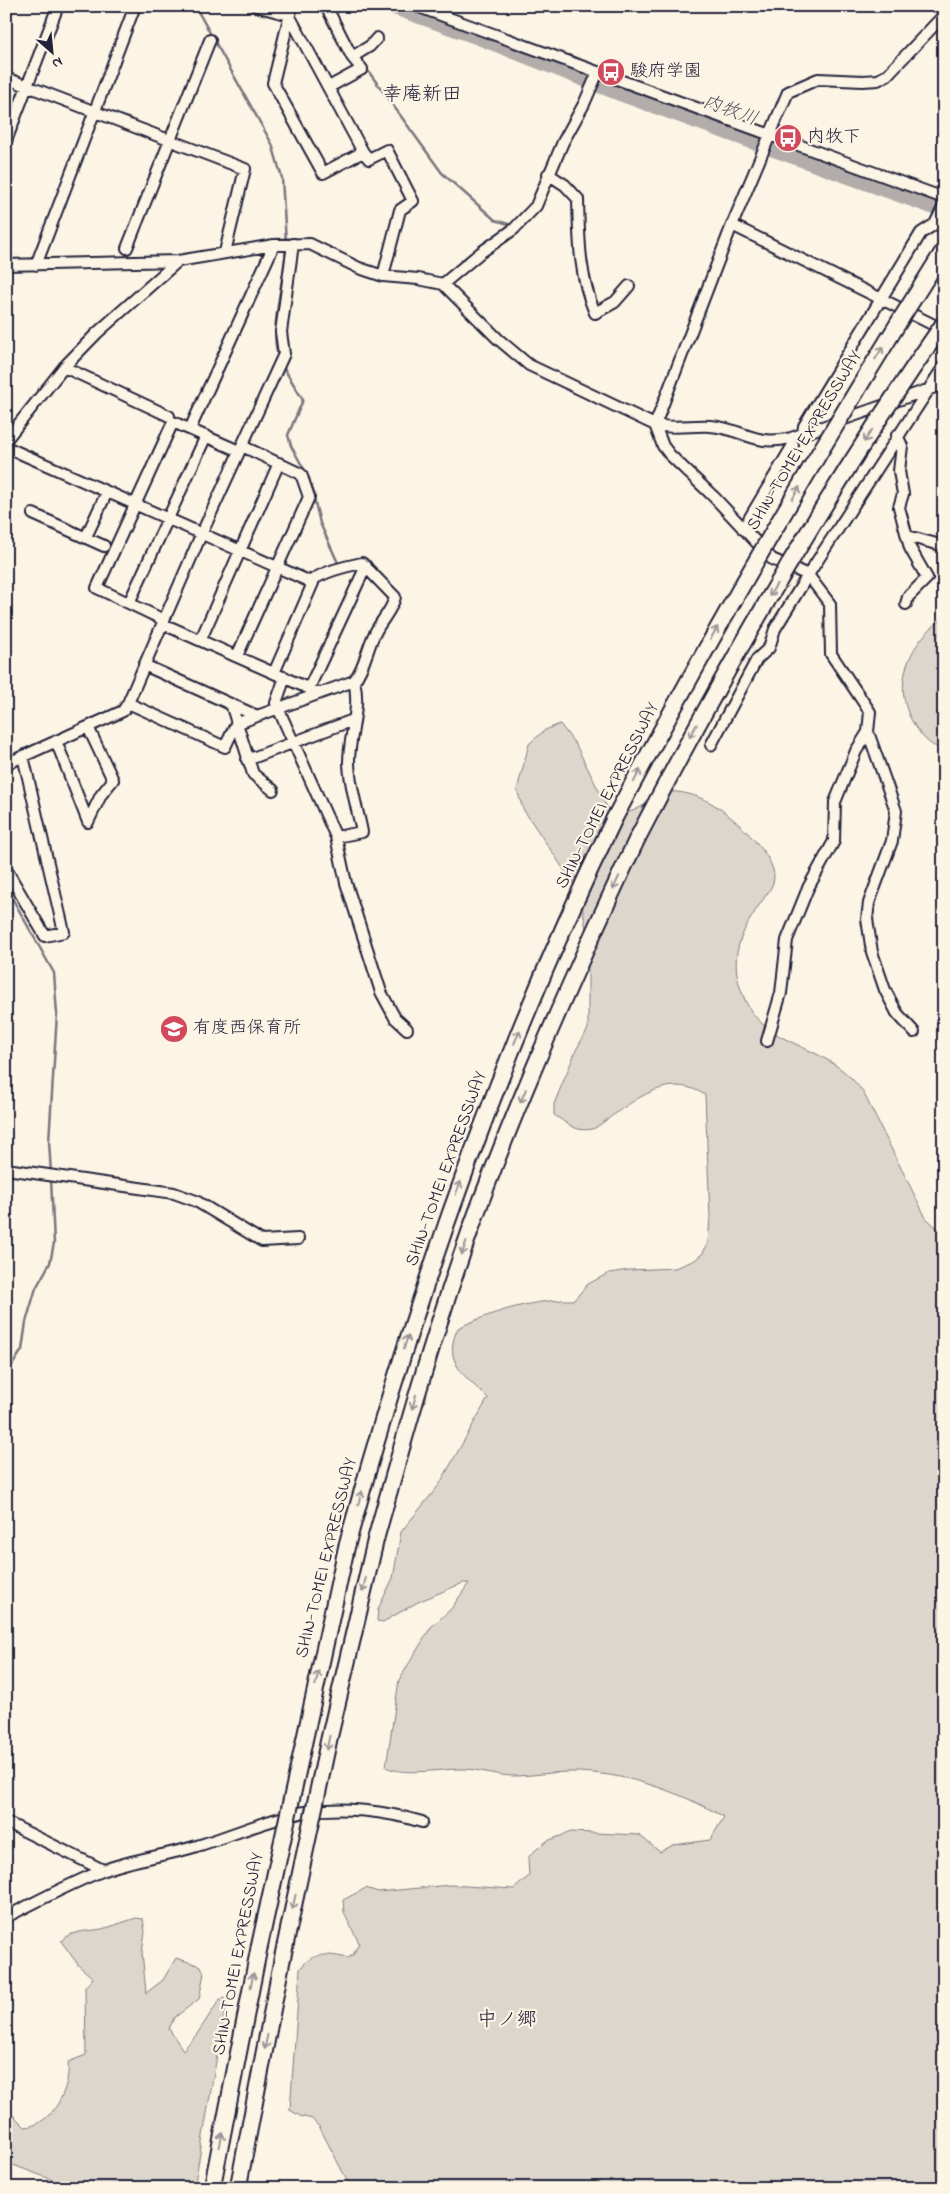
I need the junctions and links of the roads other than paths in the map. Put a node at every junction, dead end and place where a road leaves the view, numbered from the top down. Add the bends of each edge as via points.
1 (58, 6) edge
2 (135, 6) edge
3 (256, 6) edge
4 (322, 6) edge
5 (416, 6) edge
6 (291, 10) edge
7 (944, 15) edge
8 (377, 38) dead end
9 (210, 40) dead end
10 (352, 57) junction
11 (597, 75) junction
12 (6, 78) edge
13 (28, 86) junction
14 (329, 87) junction
15 (94, 112) junction
16 (768, 137) junction
17 (6, 141) edge
18 (170, 141) junction
19 (363, 152) junction
20 (548, 174) junction
21 (944, 198) edge
22 (944, 206) edge
23 (732, 225) junction
24 (293, 244) junction
25 (274, 245) junction
26 (127, 248) dead end
27 (944, 250) edge
28 (225, 252) junction
29 (178, 261) junction
30 (6, 265) edge
31 (36, 265) junction
32 (383, 276) junction
33 (443, 284) junction
34 (629, 286) dead end
35 (882, 297) junction
36 (944, 323) edge
37 (944, 330) edge
38 (944, 366) edge
39 (64, 367) junction
40 (944, 384) edge
41 (925, 391) junction
42 (169, 416) dead end
43 (655, 426) junction
44 (190, 429) junction
45 (803, 433) junction
46 (897, 435) junction
47 (206, 436) junction
48 (791, 438) junction
49 (6, 440) edge
50 (6, 447) edge
51 (240, 449) junction
52 (279, 463) junction
53 (108, 492) junction
54 (134, 504) junction
55 (33, 514) dead end
56 (168, 520) junction
57 (743, 529) junction
58 (201, 535) junction
59 (906, 536) junction
60 (86, 537) junction
61 (104, 546) dead end
62 (944, 546) edge
63 (240, 551) junction
64 (366, 566) junction
65 (276, 568) junction
66 (808, 575) junction
67 (309, 582) junction
68 (130, 604) junction
69 (906, 604) dead end
70 (163, 622) junction
71 (201, 639) junction
72 (237, 656) junction
73 (144, 665) junction
74 (274, 673) junction
75 (284, 677) junction
76 (354, 681) junction
77 (314, 691) junction
78 (128, 703) junction
79 (231, 704) junction
80 (278, 708) junction
81 (256, 716) junction
82 (353, 720) junction
83 (236, 724) junction
84 (88, 727) junction
85 (868, 732) junction
86 (56, 741) junction
87 (294, 743) junction
88 (710, 745) dead end
89 (24, 756) junction
90 (247, 760) junction
91 (6, 764) edge
92 (273, 790) dead end
93 (336, 837) junction
94 (6, 869) edge
95 (407, 1029) dead end
96 (914, 1032) dead end
97 (767, 1041) dead end
98 (6, 1169) edge
99 (298, 1238) dead end
100 (6, 1822) edge
101 (422, 1822) dead end
102 (103, 1870) junction
103 (6, 1917) edge
104 (212, 2188) edge
105 (238, 2188) edge

1 - 13 street
2 - 15 street
3 - 6 street
4 - 10 street via 327,8
5 - 11 street
6 - 14 street
6 - 19 street via 273,83 323,173
7 - 16 street via 888,75 878,80 818,79 788,92
8 - 10 street
9 - 18 street
10 - 14 street via 362,69
11 - 16 street
11 - 20 street
12 - 13 street
13 - 15 street
13 - 17 street
14 - 19 street
15 - 18 street
15 - 31 street
16 - 21 street
16 - 23 street
18 - 26 street
18 - 28 street via 245,169
19 - 32 street via 369,159 387,150 413,201 400,210
20 - 33 street via 536,206 526,218
20 - 34 street via 578,199 579,258 586,293 595,313 615,302
22 - 35 street via 939,218 921,233
23 - 35 street
23 - 43 street
24 - 25 street
24 - 32 street via 310,244
24 - 51 street via 281,332 284,354
25 - 28 street
25 - 44 street
104 -> 27 highway, SHIN-TOMEI EXPRESSWAY, bridge via 259,1948 347,1545 376,1440 448,1217 490,1103 614,819 718,626 888,338
28 - 29 street
29 - 31 street
29 - 39 street
30 - 31 street
32 - 33 street
33 - 43 street via 528,365
35 - 37 street
35 - 45 street via 804,426
36 -> 105 highway, bridge via 802,540 637,839 559,1009 470,1231 430,1350 376,1538 282,1960
38 - 41 street
39 - 42 street
39 - 49 street
40 - 41 street
41 - 45 street
41 - 46 street
43 - 48 street via 712,426 773,442
43 - 57 street via 670,455
44 - 47 street
44 - 54 street via 173,422
45 - 48 street
46 - 59 street via 902,446 899,471 903,494 899,507
46 - 66 street
47 - 51 street
47 - 56 street
48 - 57 street via 792,445
50 - 53 street
51 - 52 street
51 - 58 street
52 - 63 street
52 - 65 street via 301,474 309,497
53 - 54 street
53 - 60 street
54 - 56 street
54 - 68 street via 97,588
55 - 60 street
56 - 58 street
56 - 68 street
57 - 66 street via 772,559
58 - 63 street
58 - 70 street
59 - 62 street
59 - 69 street via 916,562 927,578 908,597
60 - 61 street
63 - 65 street
63 - 71 street
64 - 67 street via 362,563 339,568
64 - 76 street via 395,596
64 - 77 street
65 - 67 street
65 - 72 street
66 - 85 street via 830,604 830,654 870,712
66 - 88 street via 775,628 769,648 757,659
67 - 74 street via 313,584
68 - 70 street
70 - 71 street
70 - 73 street
71 - 72 street
72 - 74 street
73 - 78 street
73 - 79 street
74 - 75 street
75 - 77 street
75 - 80 street via 276,702
76 - 77 street
76 - 82 street via 358,694
77 - 80 street
78 - 83 street via 225,747
78 - 84 street via 123,711
79 - 81 street
79 - 83 street
80 - 81 street
80 - 87 street
81 - 83 street
82 - 87 street
82 - 93 street via 349,764 362,832
83 - 90 street
84 - 86 street
84 - 86 street via 113,780 101,795 88,822
85 - 96 street via 896,811 892,841 866,919 872,952 885,990 897,1012
85 - 97 street via 856,751 835,802 834,841 808,888 786,940 781,993
86 - 89 street
87 - 90 street
87 - 93 street
89 - 91 street
89 - 94 street via 64,932 45,936
90 - 92 street via 253,774
93 - 95 street via 346,883 381,992 394,1018
98 - 99 street via 174,1193 196,1201 262,1241
100 - 102 street
101 - 102 street via 400,1816 358,1812 305,1812 199,1846
102 - 103 street

